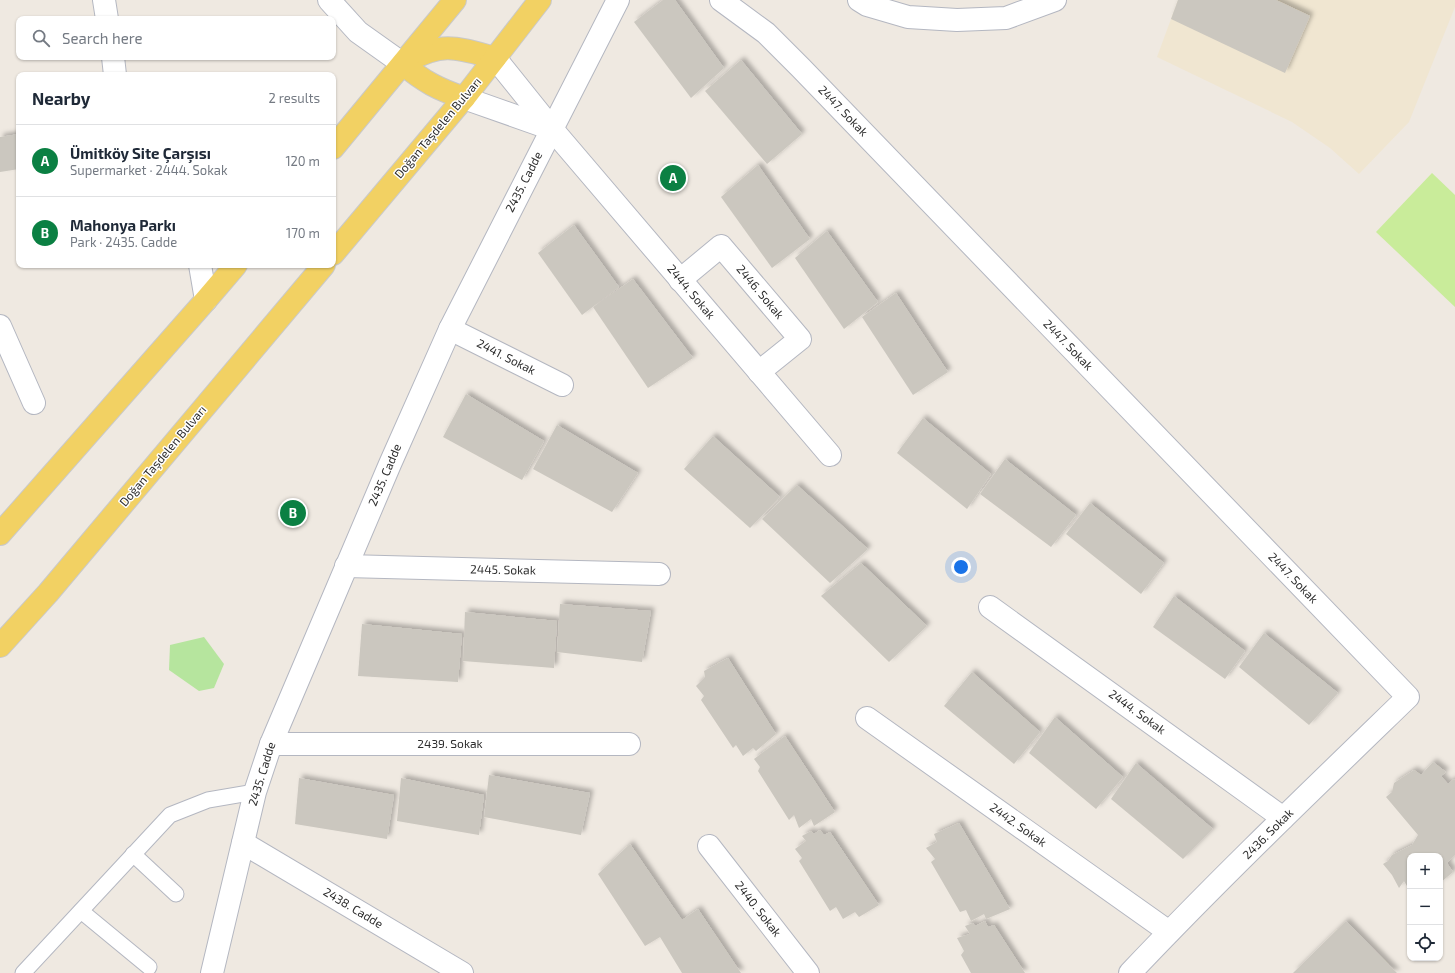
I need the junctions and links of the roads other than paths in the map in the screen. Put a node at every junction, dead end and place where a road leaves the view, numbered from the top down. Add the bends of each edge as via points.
1 (104, 0) edge
2 (329, 0) edge
3 (455, 0) edge
4 (540, 0) edge
5 (618, 0) edge
6 (721, 0) edge
7 (859, 0) edge
8 (1055, 0) edge
9 (107, 16) edge
10 (495, 58) junction
11 (113, 60) edge
12 (404, 64) junction
13 (115, 72) edge
14 (464, 98) junction
15 (552, 129) junction
16 (336, 144) edge
17 (336, 250) edge
18 (201, 268) edge
19 (233, 268) edge
20 (321, 268) edge
21 (680, 280) junction
22 (206, 300) junction
23 (0, 326) edge
24 (450, 329) junction
25 (759, 372) junction
26 (562, 385) dead end
27 (34, 403) dead end
28 (830, 455) dead end
29 (0, 534) edge
30 (346, 566) junction
31 (659, 574) dead end
32 (990, 607) dead end
33 (0, 646) edge
34 (1408, 697) joint
35 (867, 718) dead end
36 (271, 744) junction
37 (628, 744) dead end
38 (255, 792) junction
39 (1283, 818) junction
40 (243, 843) junction
41 (709, 846) dead end
42 (133, 854) junction
43 (176, 894) dead end
44 (81, 911) junction
45 (1169, 932) junction
46 (149, 967) dead end
47 (23, 973) edge
48 (212, 973) edge
49 (462, 973) edge
50 (808, 973) edge
51 (1130, 973) edge

1 - 9 street
2 - 12 street via 358,32
3 - 12 main road
4 - 10 main road, Doğan Taşdelen Bulvarı
5 - 15 street, 2435. Cadde
6 - 34 street, 2447. Sokak via 766,33 801,68
7 - 8 street via 867,5 908,17 957,20 1006,18
10 - 12 main road via 461,48 442,48 424,52
10 - 14 main road, Doğan Taşdelen Bulvarı
10 - 15 street, 2444. Sokak
11 - 13 street
12 - 14 main road via 428,83
12 - 16 main road
14 - 15 street
14 - 17 main road, Doğan Taşdelen Bulvarı
15 - 21 street, 2444. Sokak
15 - 24 street, 2435. Cadde
18 - 22 street
19 - 22 main road
20 - 33 main road, Doğan Taşdelen Bulvarı via 48,593
21 - 25 street, 2444. Sokak
21 - 25 street, 2446. Sokak via 721,246 800,339
22 - 29 main road
23 - 27 street
24 - 26 street, 2441. Sokak
24 - 30 street, 2435. Cadde
25 - 28 street, 2444. Sokak
30 - 31 street, 2445. Sokak
30 - 36 street, 2435. Cadde
32 - 39 street, 2444. Sokak
34 - 39 street, 2436. Sokak
35 - 45 street, 2442. Sokak
36 - 37 street, 2439. Sokak
36 - 38 street, 2435. Cadde
38 - 40 street, 2435. Cadde
38 - 42 lane via 208,800 170,815
39 - 45 street, 2436. Sokak
40 - 48 street, 2435. Cadde
40 - 49 street, 2438. Cadde
41 - 50 street, 2440. Sokak
42 - 43 lane
42 - 44 lane
44 - 46 lane
44 - 47 lane
45 - 51 street, 2436. Sokak

